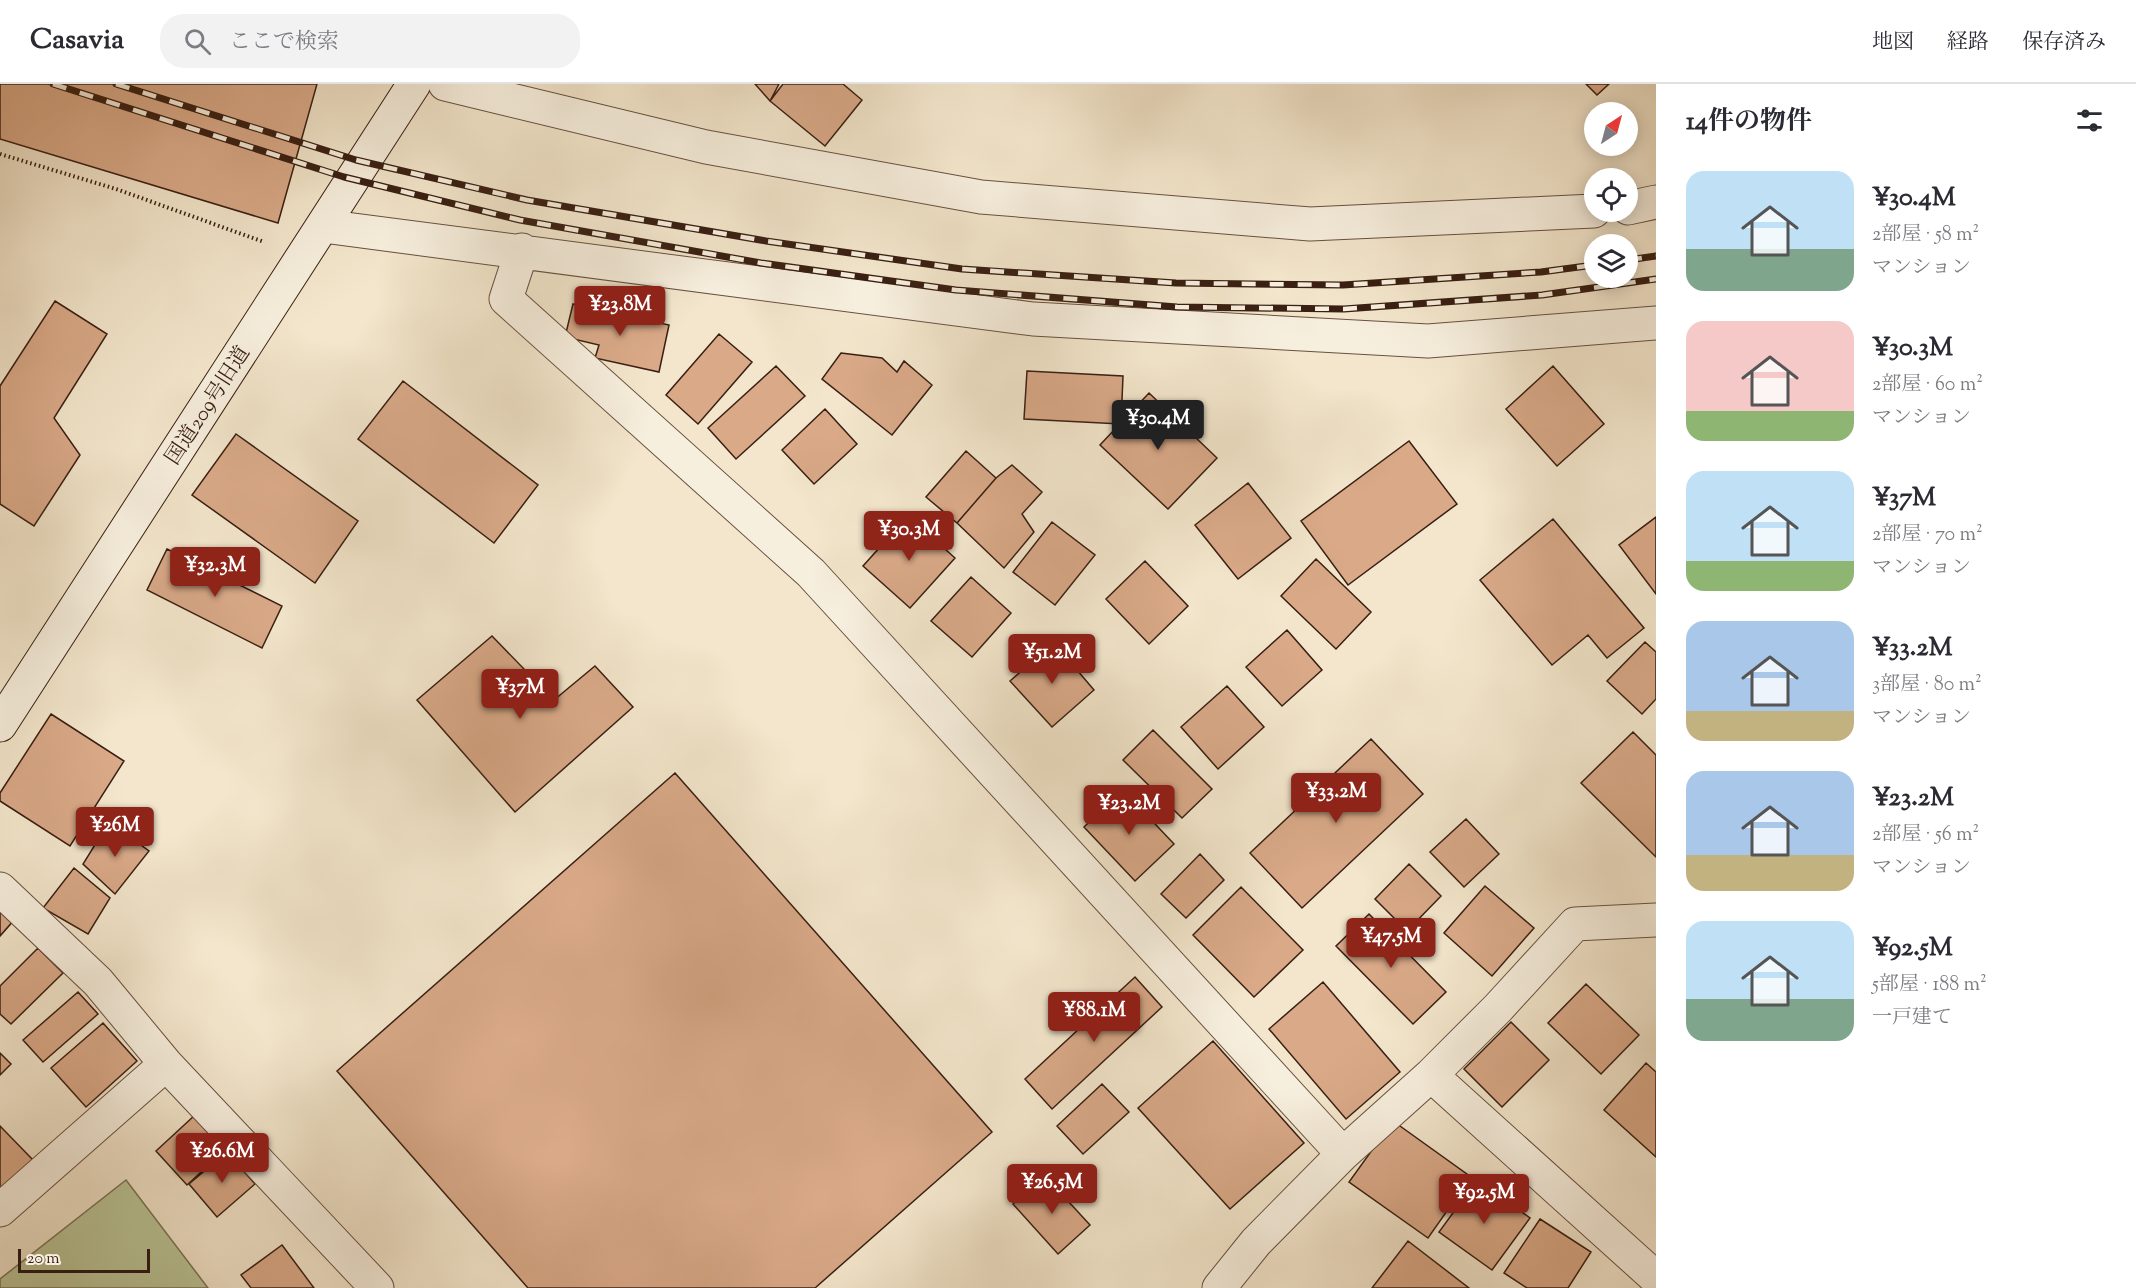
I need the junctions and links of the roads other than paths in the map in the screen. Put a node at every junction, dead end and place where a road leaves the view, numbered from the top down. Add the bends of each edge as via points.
1 (414, 84) edge
2 (445, 84) edge
3 (1656, 202) edge
4 (1638, 206) edge
5 (1584, 211) edge
6 (323, 226) junction
7 (522, 250) junction
8 (1656, 323) edge
9 (0, 725) edge
10 (0, 889) edge
11 (1656, 920) edge
12 (166, 1064) junction
13 (1431, 1075) junction
14 (1343, 1154) junction
15 (0, 1210) edge
16 (1656, 1278) edge
17 (377, 1288) edge
18 (1219, 1288) edge

1 - 6 street, 国道209号旧道
2 - 5 street via 706,147 981,197 1310,224
3 - 4 street
6 - 7 street
6 - 9 street, 国道209号旧道
7 - 8 street via 1033,319 1428,342
7 - 14 street via 506,299 812,573
10 - 12 street via 98,982
11 - 13 street via 1575,924
12 - 15 street
12 - 17 street
13 - 14 street
13 - 16 street
14 - 18 street via 1256,1242

